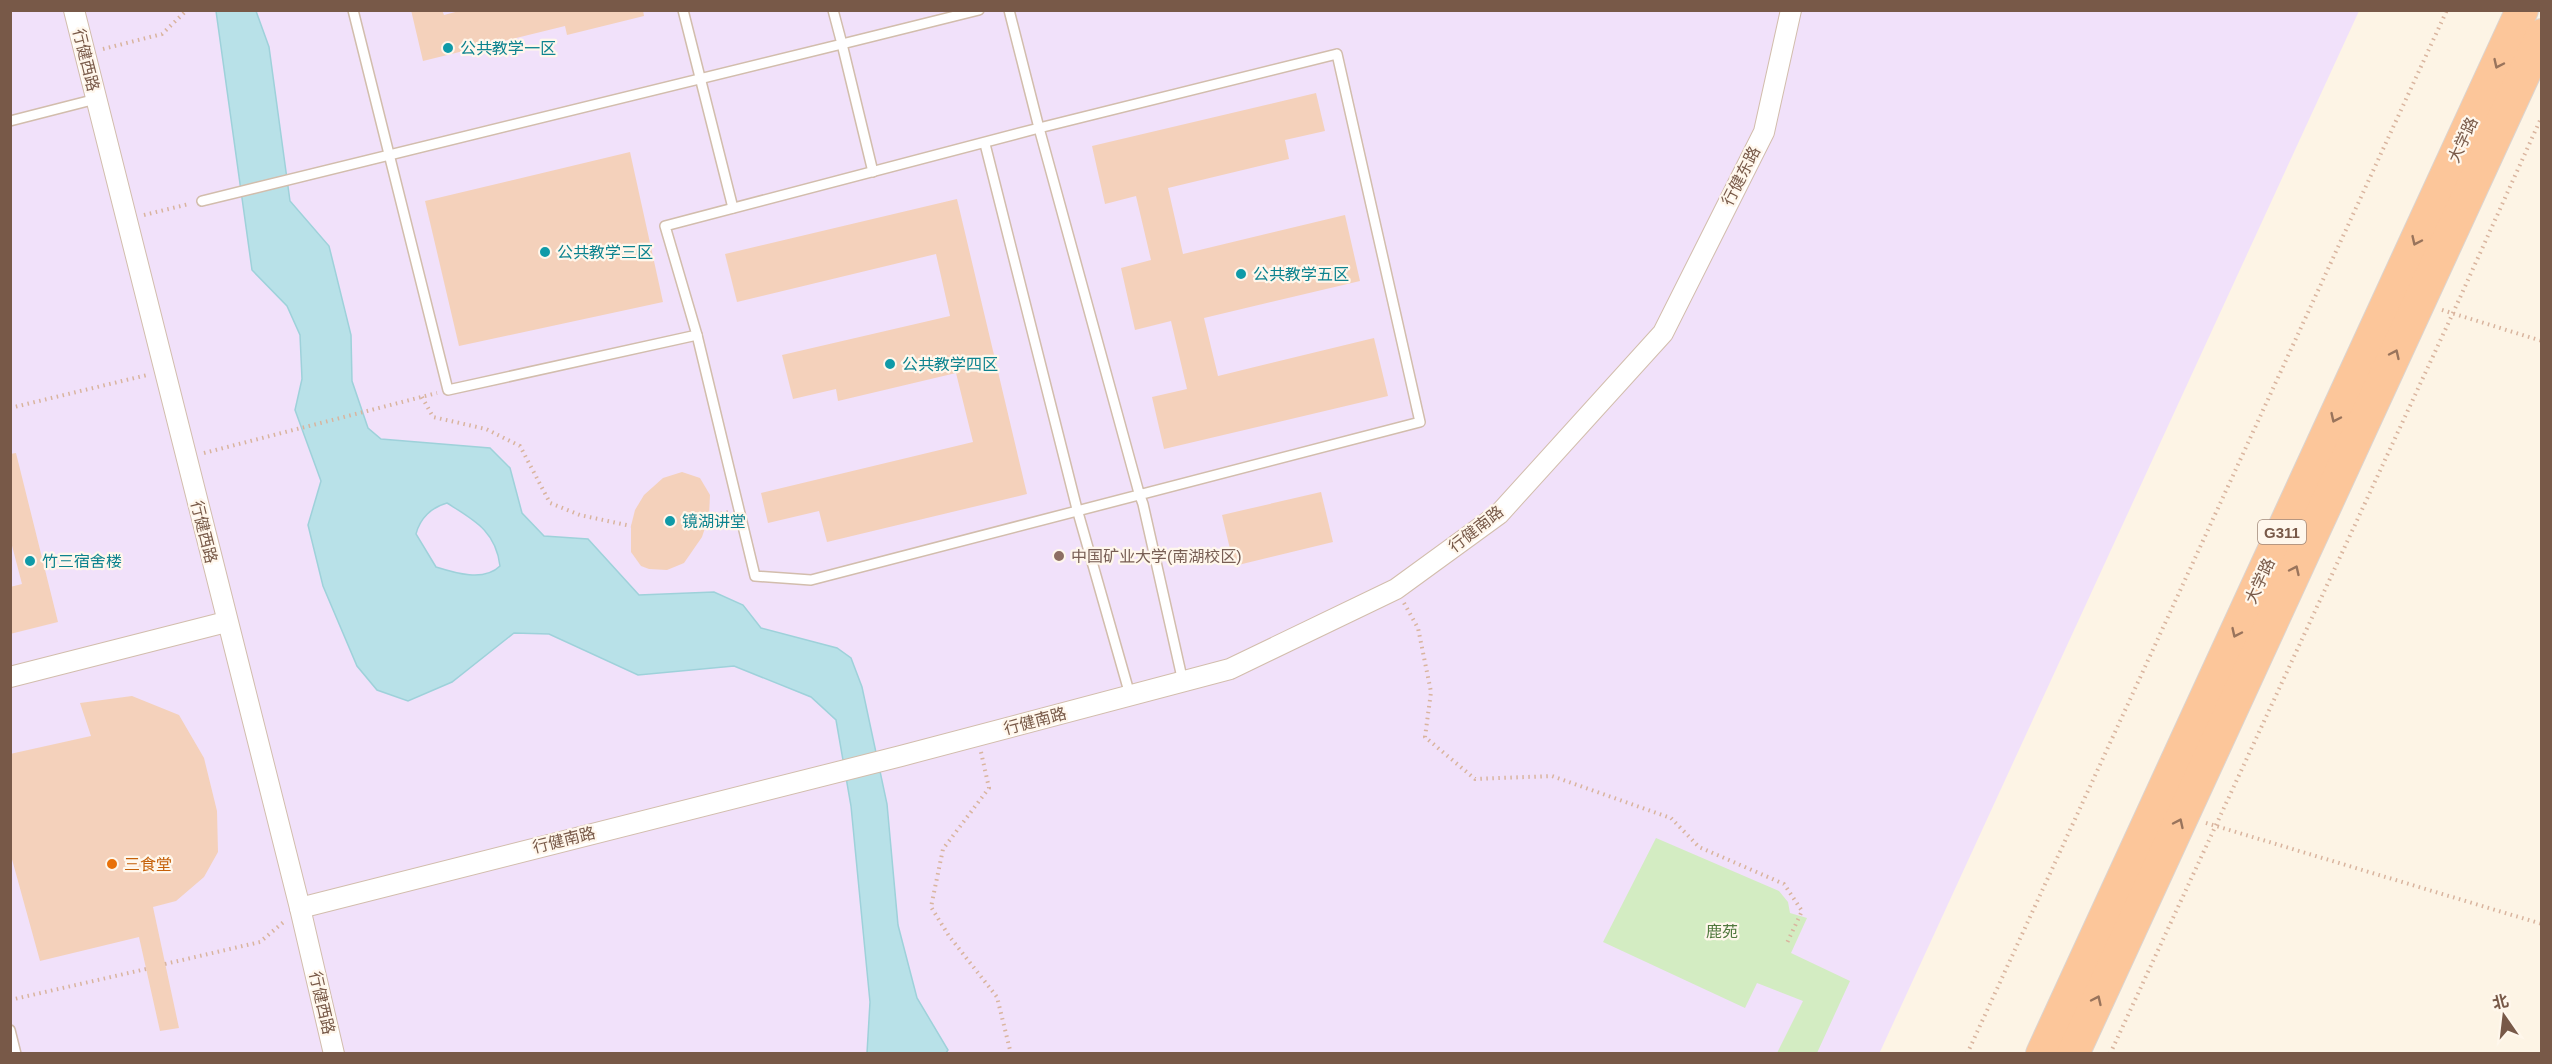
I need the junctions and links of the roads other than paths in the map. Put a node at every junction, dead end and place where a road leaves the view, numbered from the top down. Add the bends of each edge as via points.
1 (74, 10) edge
2 (353, 10) edge
3 (682, 10) edge
4 (833, 10) edge
5 (979, 10) edge
6 (1009, 10) edge
7 (1791, 10) edge
8 (2522, 10) edge
9 (2541, 35) edge
10 (842, 44) junction
11 (700, 79) junction
12 (96, 99) junction
13 (10, 121) edge
14 (1039, 128) junction
15 (986, 144) junction
16 (390, 155) junction
17 (873, 172) junction
18 (202, 201) road end
19 (733, 208) junction
20 (1663, 333) joint
21 (697, 335) junction
22 (1139, 493) junction
23 (1077, 509) junction
24 (226, 622) junction
25 (10, 676) edge
26 (1183, 682) junction
27 (1130, 695) junction
28 (300, 908) junction
29 (10, 1030) edge
30 (16, 1053) edge
31 (334, 1053) edge
32 (2042, 1053) edge
33 (2073, 1053) edge

1 - 12 street, 行健西路
2 - 16 lane
3 - 11 lane
4 - 10 lane
5 - 10 lane
6 - 14 lane
7 - 20 street, 行健东路 via 1764,132
8 -> 32 highway, 大学路 / G311
33 -> 9 highway, 大学路 / G311
10 - 11 lane
10 - 17 lane
11 - 16 lane
11 - 19 lane
12 - 13 lane
12 - 24 street, 行健西路
14 - 15 lane
14 - 22 lane
14 - 22 lane via 1337,54 1420,422
15 - 17 lane
15 - 23 lane
16 - 18 lane
16 - 21 lane via 448,390
17 - 19 lane
19 - 21 lane via 665,226
20 - 26 street, 行健南路 via 1499,514 1396,589 1230,669
21 - 23 lane via 755,576 811,580
22 - 23 lane
22 - 26 lane
23 - 27 lane
24 - 25 street
24 - 28 street, 行健西路
26 - 27 street, 行健南路
27 - 28 street, 行健南路
28 - 31 street, 行健西路
29 - 30 lane

